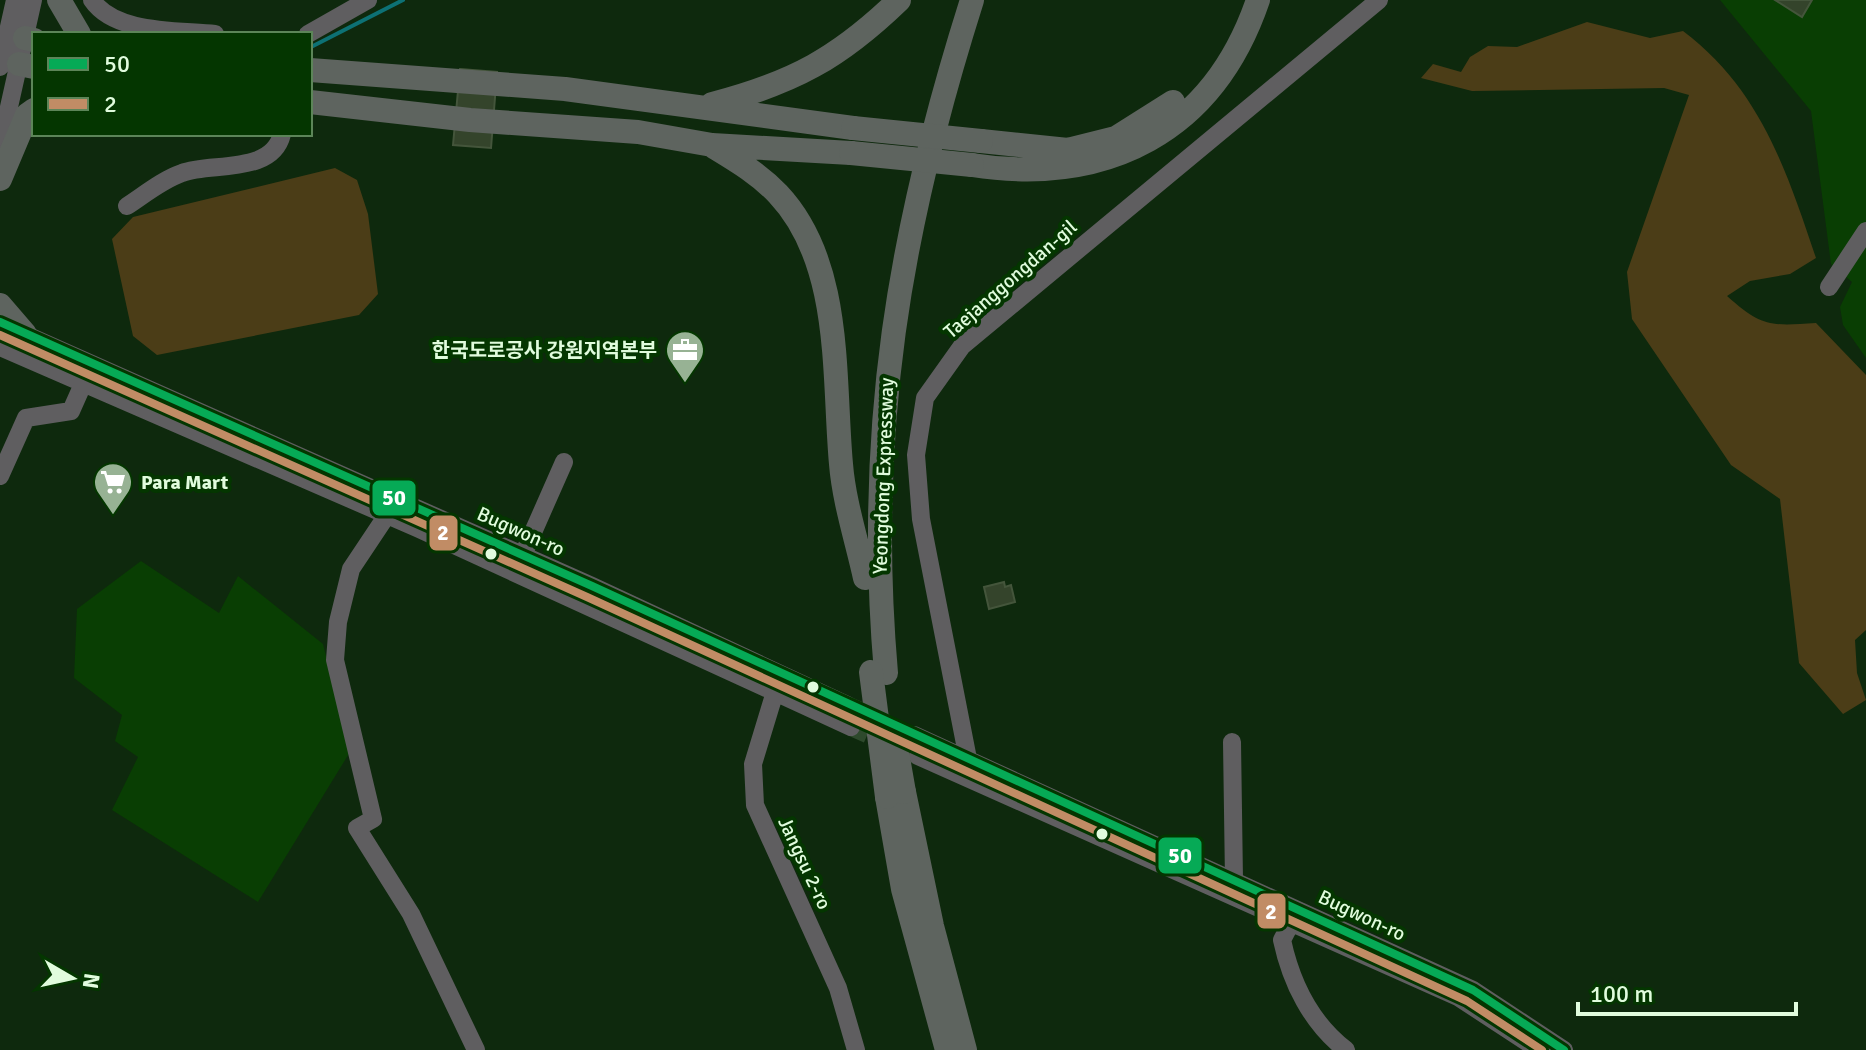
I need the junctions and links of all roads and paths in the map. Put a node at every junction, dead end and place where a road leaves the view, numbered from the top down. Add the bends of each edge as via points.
1 (15, 0) edge
2 (33, 0) edge
3 (59, 0) edge
4 (92, 0) edge
5 (368, 0) edge
6 (899, 0) edge
7 (955, 0) edge
8 (972, 0) edge
9 (1243, 0) edge
10 (1258, 0) edge
11 (1379, 0) edge
12 (78, 32) edge
13 (198, 32) edge
14 (312, 32) edge
15 (22, 37) edge
16 (14, 65) edge
17 (312, 70) edge
18 (312, 102) edge
19 (701, 107) junction
20 (32, 111) edge
21 (281, 136) edge
22 (712, 145) junction
23 (1, 165) edge
24 (127, 206) dead end
25 (1866, 231) edge
26 (1829, 287) dead end
27 (0, 305) edge
28 (0, 322) edge
29 (11, 347) edge
30 (83, 384) junction
31 (564, 462) dead end
32 (0, 476) edge
33 (387, 515) junction
34 (523, 556) junction
35 (515, 574) junction
36 (865, 578) junction
37 (879, 673) junction
38 (778, 683) junction
39 (847, 705) tunnel mouth
40 (851, 727) tunnel mouth
41 (914, 735) tunnel mouth
42 (1232, 742) dead end
43 (918, 756) tunnel mouth
44 (965, 767) junction
45 (896, 794) junction
46 (1231, 888) junction
47 (1292, 921) junction
48 (476, 1050) edge
49 (856, 1050) edge
50 (947, 1050) edge
51 (965, 1050) edge
52 (1346, 1050) edge
53 (1539, 1050) edge
54 (1564, 1050) edge

1 - 15 street
2 - 15 street
3 - 12 highway
4 - 13 street via 108,16 131,24
5 - 14 street
6 - 19 highway via 809,71
7 - 36 highway, Yeongdong Expressway via 899,198 881,293 864,467
8 - 37 highway, Yeongdong Expressway via 916,193 888,364 877,538
9 - 19 highway, bridge via 1209,71 1164,109 1116,138 1068,150
10 - 22 highway, bridge via 1219,81 1173,122 1121,156 1065,169 1009,171 851,153
11 - 44 street, Taejanggongdan-gil via 962,346 925,398 916,455 921,519
15 - 16 street
16 - 23 street
17 - 19 highway via 565,89
18 - 22 highway via 638,132
20 - 23 highway
21 - 24 street via 278,146 260,158 235,166 197,167
22 - 36 highway via 780,195 817,263 828,307 841,469
25 - 26 street
27 - 29 highway
28 - 29 street, Bugwon-ro
29 - 30 street, Bugwon-ro
29 - 34 street, Bugwon-ro
30 - 32 street via 71,411 26,418
30 - 33 street, Bugwon-ro
31 - 34 street
33 - 35 street, Bugwon-ro
33 - 48 street via 351,569 338,622 335,660 373,819 357,828 411,914
34 - 35 street
34 - 38 street, Bugwon-ro
35 - 38 street, Bugwon-ro
36 - 37 highway, Yeongdong Expressway
37 - 45 highway, Yeongdong Expressway, bridge
38 - 39 street, Bugwon-ro
38 - 40 street, Bugwon-ro
38 - 49 street, Jangsu 2-ro via 753,764 755,805 838,988
41 - 44 street, Bugwon-ro
42 - 46 street
43 - 44 street, Bugwon-ro
44 - 46 street, Bugwon-ro
45 - 50 highway, Yeongdong Expressway via 903,889
45 - 51 highway, Yeongdong Expressway
46 - 47 street, Bugwon-ro
46 - 54 street, Bugwon-ro via 1481,994
47 - 52 street via 1282,940 1300,996
47 - 53 street, Bugwon-ro via 1458,997

